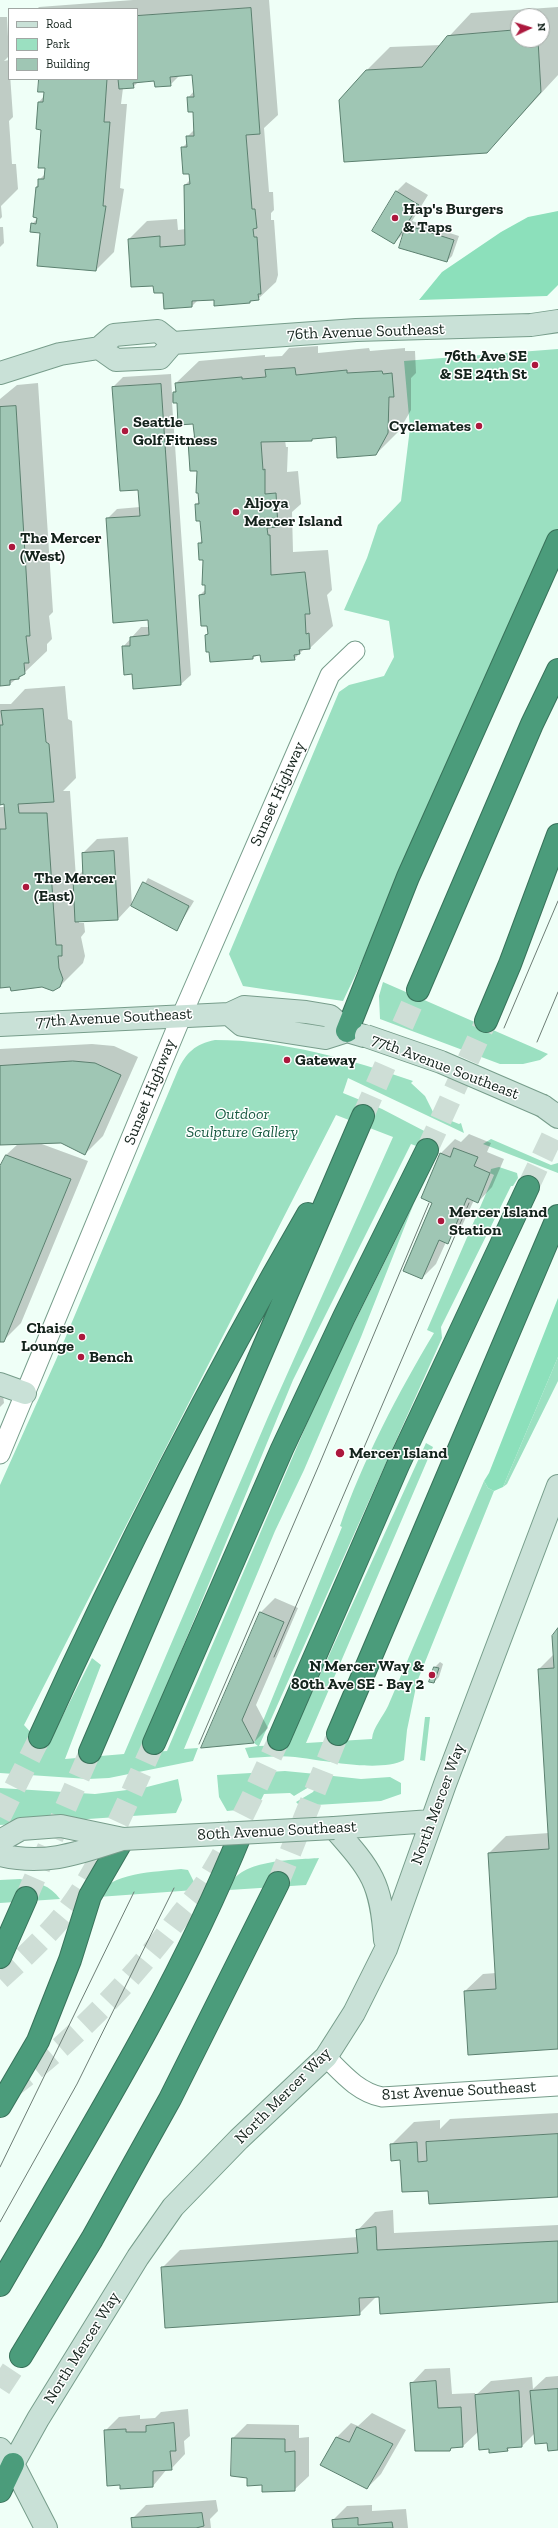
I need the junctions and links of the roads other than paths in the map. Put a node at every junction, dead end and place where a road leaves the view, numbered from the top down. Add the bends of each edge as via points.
1 (558, 321) edge
2 (0, 373) edge
3 (558, 541) edge
4 (355, 652) dead end
5 (558, 670) edge
6 (558, 835) edge
7 (418, 990) tunnel mouth
8 (182, 1014) junction
9 (486, 1021) tunnel mouth
10 (0, 1025) edge
11 (356, 1034) junction
12 (553, 1109) edge
13 (427, 1150) tunnel mouth
14 (528, 1187) tunnel mouth
15 (558, 1216) edge
16 (0, 1384) edge
17 (25, 1393) junction
18 (0, 1454) edge
19 (558, 1486) edge
20 (338, 1734) tunnel mouth
21 (40, 1737) tunnel mouth
22 (279, 1739) tunnel mouth
23 (154, 1743) tunnel mouth
24 (90, 1752) tunnel mouth
25 (431, 1821) junction
26 (334, 1828) junction
27 (241, 1833) junction
28 (123, 1839) junction
29 (0, 1841) edge
30 (0, 1855) edge
31 (278, 1883) tunnel mouth
32 (26, 1898) tunnel mouth
33 (386, 1949) junction
34 (0, 1957) edge
35 (326, 2057) junction
36 (558, 2086) edge
37 (0, 2106) edge
38 (0, 2285) edge
39 (21, 2356) tunnel mouth
40 (7, 2456) edge
41 (0, 2491) edge
42 (46, 2528) edge

1 - 2 street, 76th Avenue Southeast via 531,326 356,330 173,343 160,358 116,360 99,348 60,354
3 - 11 highway via 408,878
4 - 8 street, Sunset Highway via 330,675
5 - 7 highway via 532,724
6 - 9 highway
8 - 10 street, 77th Avenue Southeast
8 - 11 street, 77th Avenue Southeast via 229,1014 242,1025 325,1038
8 - 17 street, Sunset Highway
11 - 12 street, 77th Avenue Southeast, bridge via 442,1062
13 - 23 highway via 282,1449
14 - 22 highway via 398,1465
15 - 20 highway
16 - 17 street
17 - 18 street, Sunset Highway
19 - 25 street, North Mercer Way
21 - 24 highway via 86,1636 244,1325 360,1122
25 - 26 street, 80th Avenue Southeast
25 - 33 street, North Mercer Way
26 - 27 street, 80th Avenue Southeast, bridge
26 - 33 street via 356,1852 377,1885 383,1907
27 - 28 street, 80th Avenue Southeast, bridge
27 - 38 highway via 196,1936 120,2076
28 - 29 street, 80th Avenue Southeast, bridge via 61,1826 21,1829
28 - 30 street, 80th Avenue Southeast, bridge via 65,1857 22,1860
28 - 37 highway via 90,1896 70,1960 38,2041
31 - 39 highway via 170,2099 92,2239
32 - 34 highway
33 - 35 street, North Mercer Way via 354,2013
35 - 36 street, 81st Avenue Southeast via 357,2087 382,2097
35 - 40 street, North Mercer Way via 239,2139 173,2207 138,2257 38,2419
40 - 41 highway
40 - 42 street

